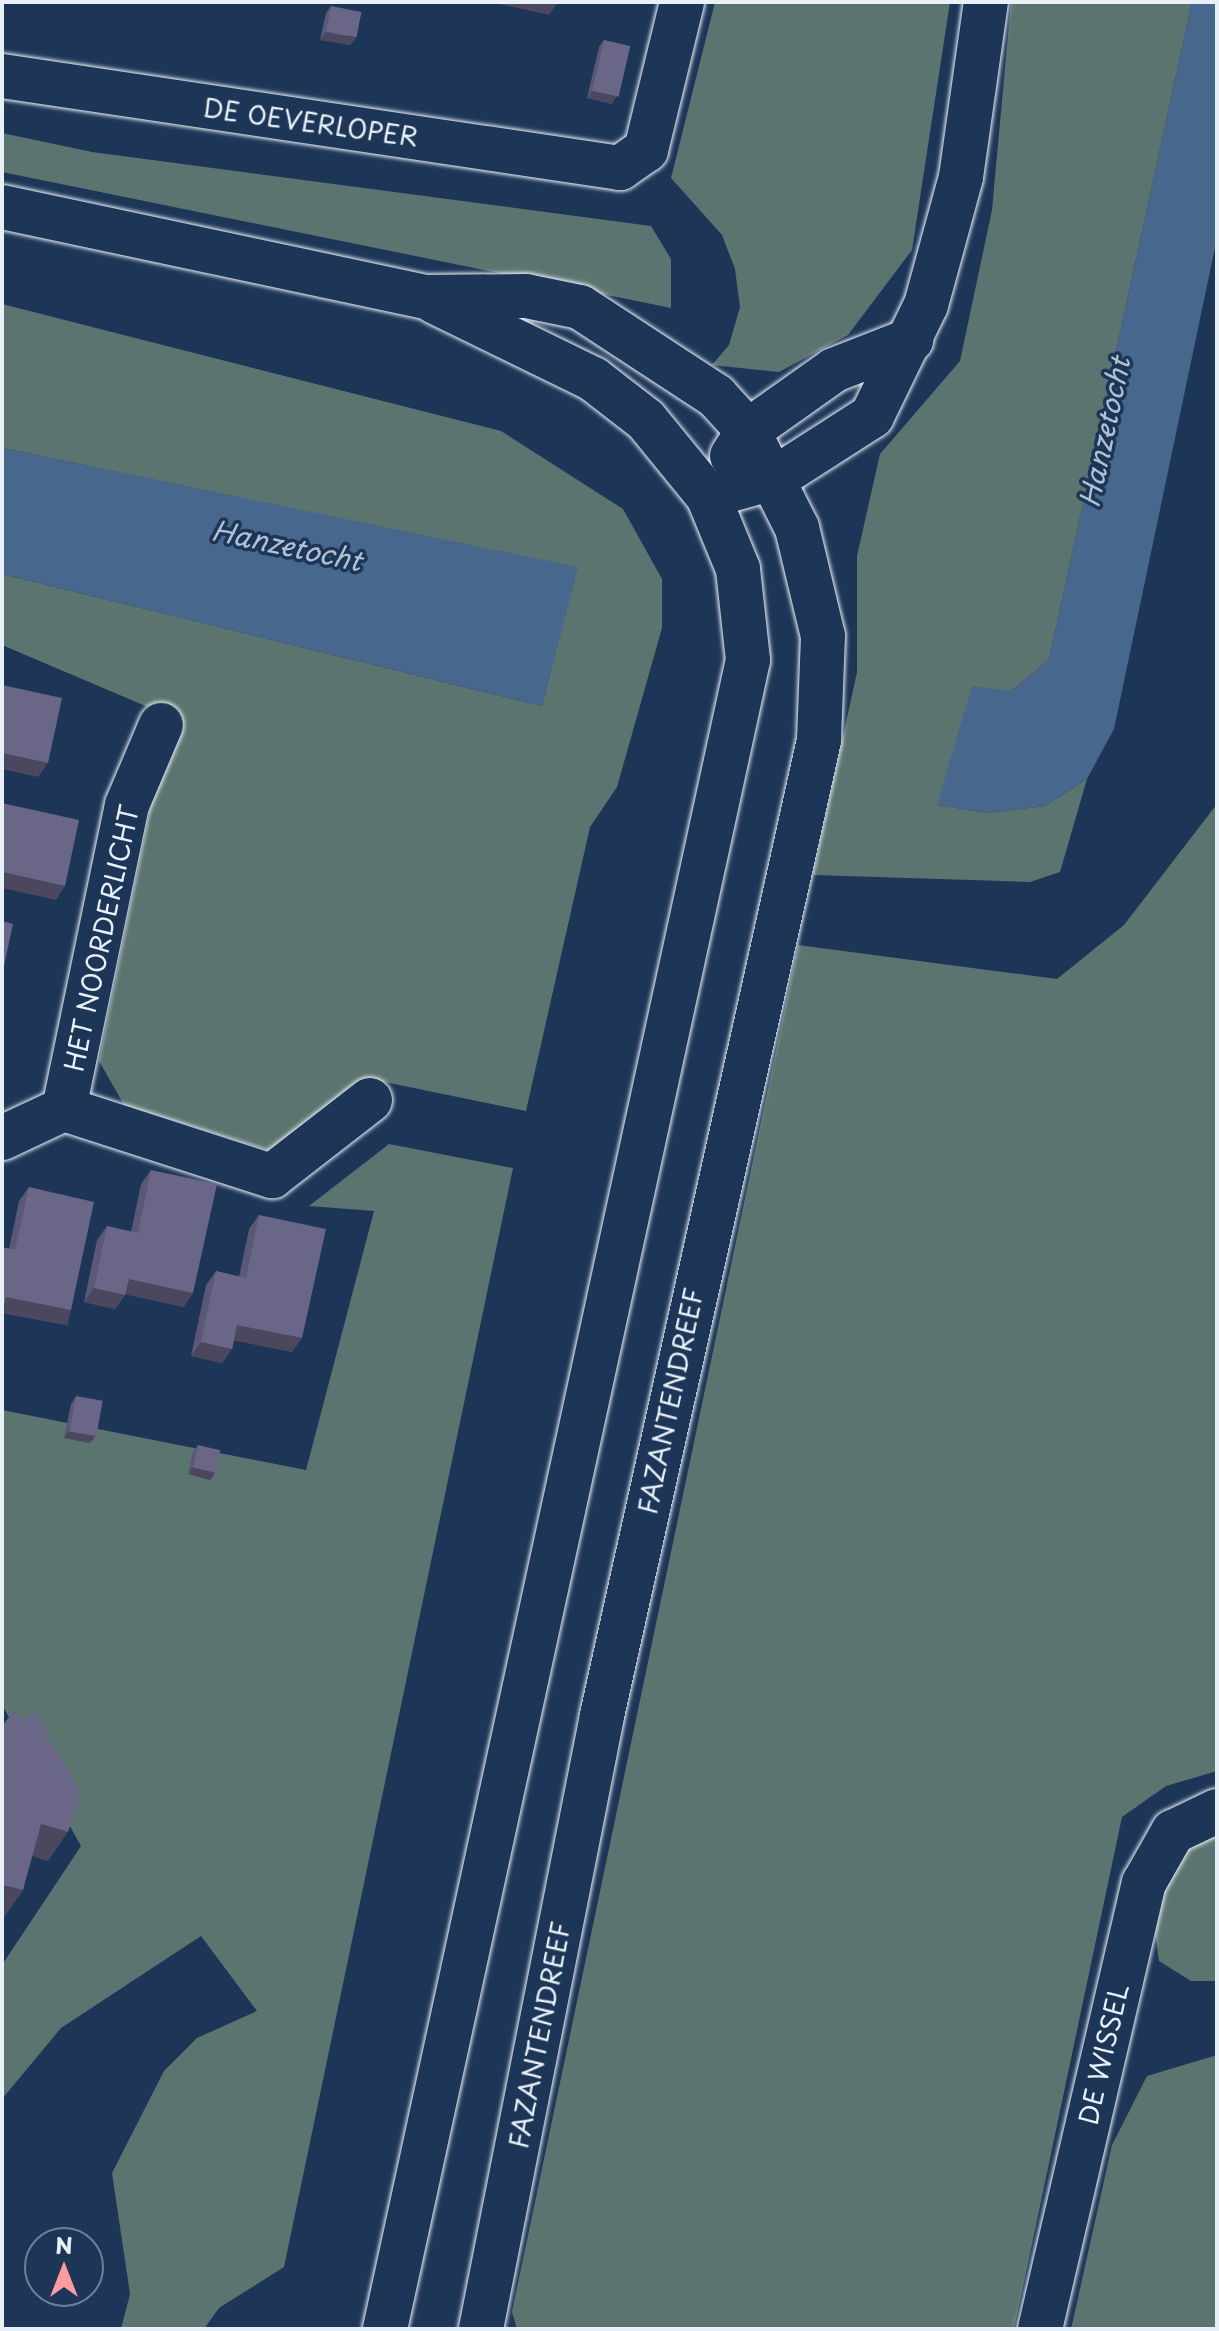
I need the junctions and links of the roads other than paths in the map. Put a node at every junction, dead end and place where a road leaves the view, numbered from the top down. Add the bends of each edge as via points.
1 (682, 2) edge
2 (986, 2) edge
3 (2, 76) edge
4 (2, 207) edge
5 (426, 297) junction
6 (911, 340) junction
7 (748, 431) junction
8 (777, 477) junction
9 (708, 496) junction
10 (161, 725) dead end
11 (370, 1100) dead end
12 (64, 1109) junction
13 (2, 1138) edge
14 (1217, 1811) edge
15 (385, 2329) edge
16 (481, 2329) edge
17 (1040, 2329) edge

1 - 3 main road, DE OEVERLOPER via 646,150 620,168
2 - 6 main road via 961,177
4 - 5 main road
5 - 7 main road via 526,296 580,307 716,396
5 - 9 main road via 593,379 646,420
6 - 7 main road via 834,370
6 - 8 main road via 872,416
7 - 8 main road
7 - 9 main road
8 - 9 main road
8 - 16 main road, FAZANTENDREEF via 823,636 819,740 602,1716
9 - 15 main road via 738,569 748,660
10 - 12 main road, HET NOORDERLICHT via 127,805
11 - 12 main road, HET NOORDERLICHT via 272,1176
12 - 13 main road, HET NOORDERLICHT
14 - 17 main road, DE WISSEL via 1173,1832 1144,1883

